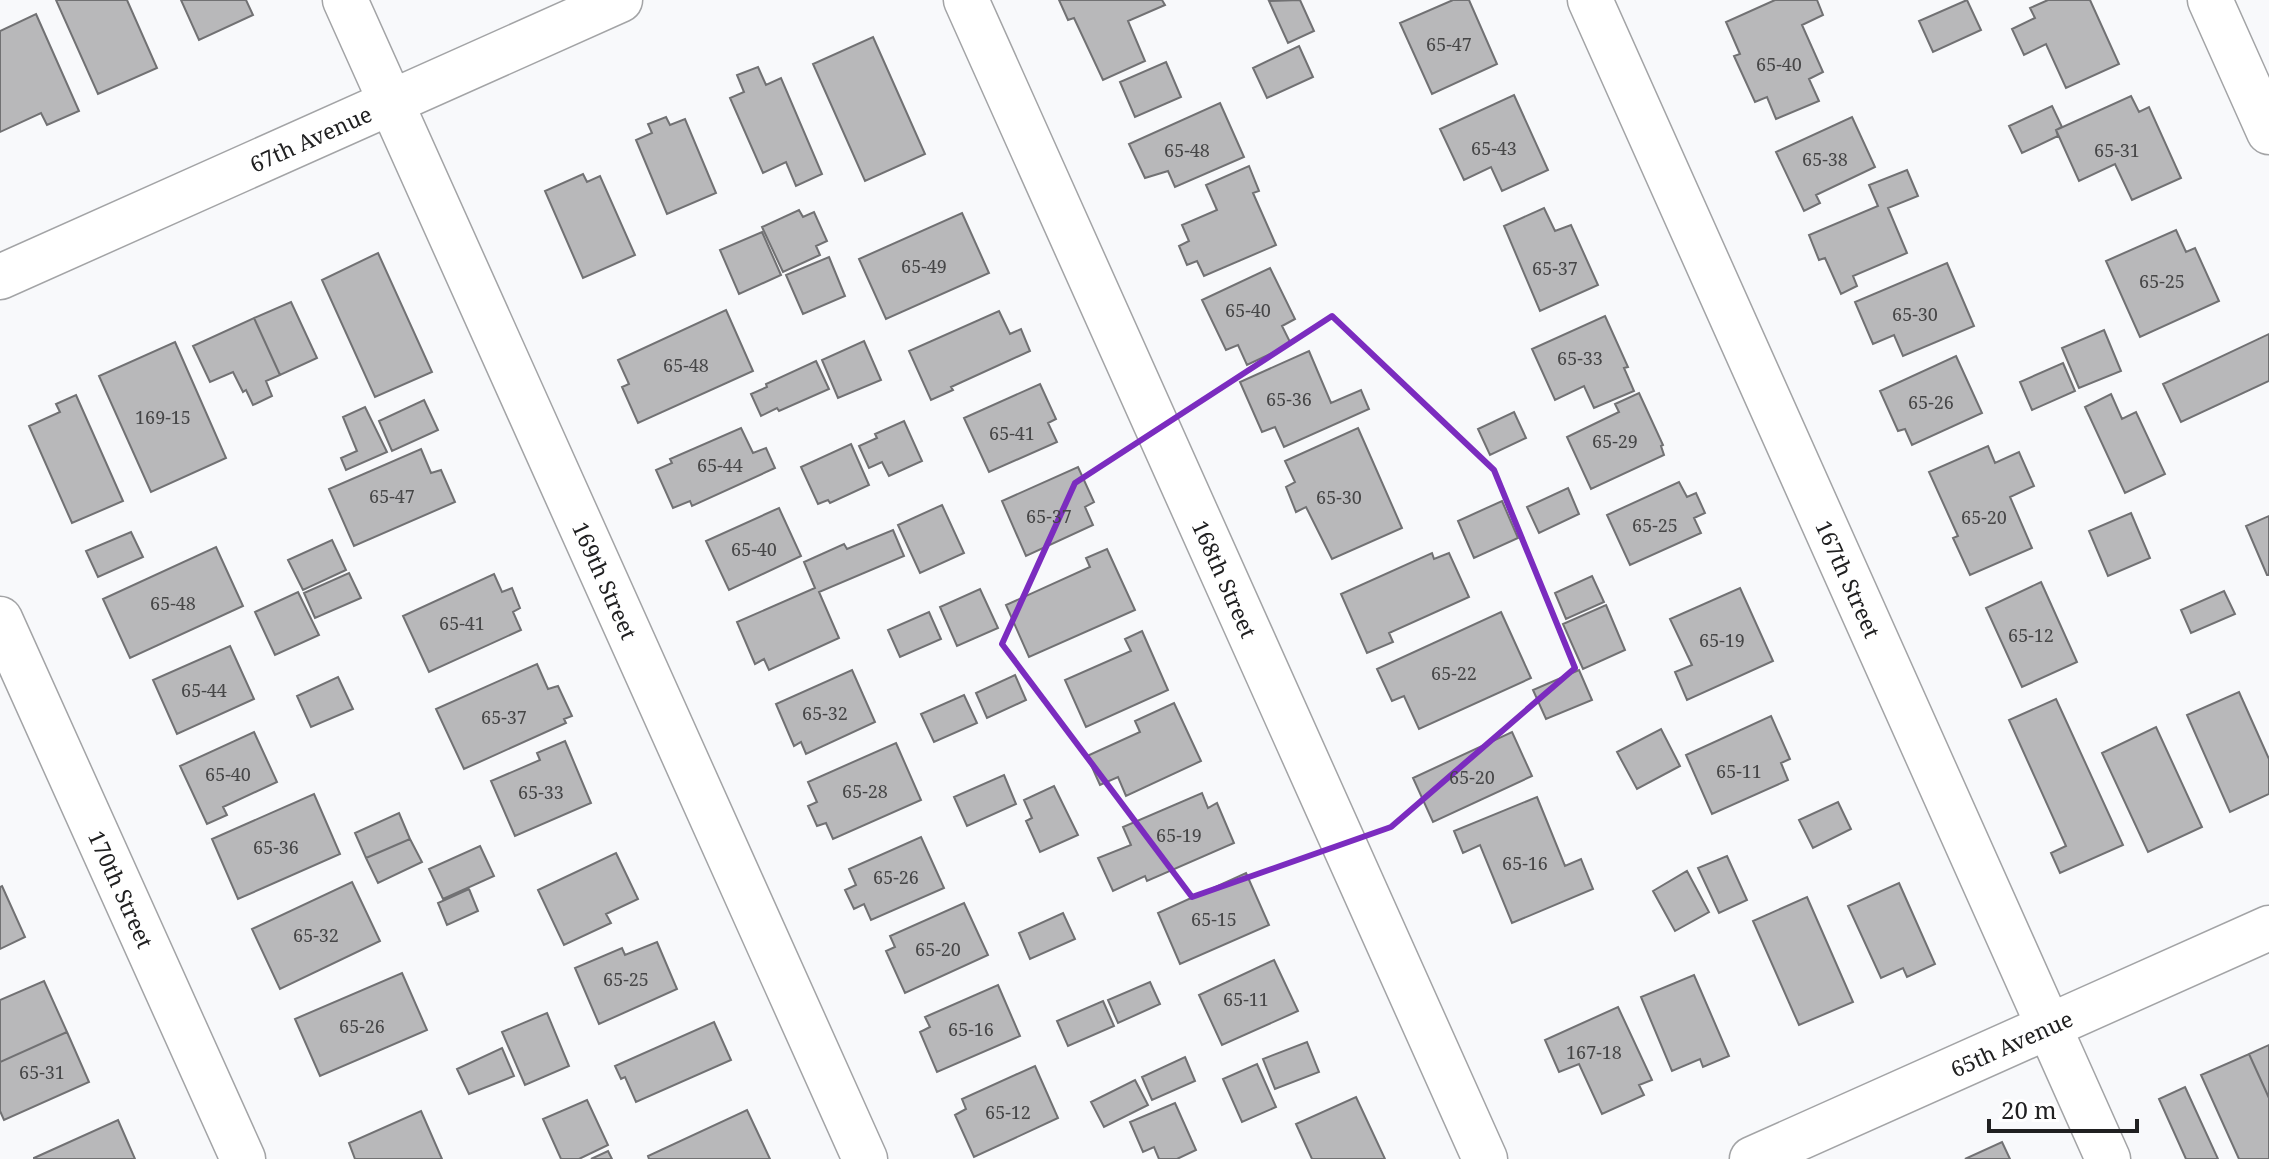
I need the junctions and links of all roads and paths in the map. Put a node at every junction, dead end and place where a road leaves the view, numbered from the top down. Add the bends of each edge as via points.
1 (345, 0) edge
2 (620, 0) edge
3 (966, 0) edge
4 (1590, 0) edge
5 (2210, 0) edge
6 (391, 101) junction
7 (2269, 132) edge
8 (0, 277) edge
9 (0, 619) edge
10 (2269, 928) edge
11 (2048, 1027) junction
12 (243, 1159) edge
13 (865, 1159) edge
14 (1485, 1159) edge
15 (1752, 1159) edge
16 (2108, 1159) edge

1 - 6 street, 169th Street
2 - 6 street, 67th Avenue
3 - 14 street, 168th Street
4 - 11 street, 167th Street
5 - 7 street
6 - 8 street, 67th Avenue
6 - 13 street, 169th Street
9 - 12 street, 170th Street
10 - 11 street, 65th Avenue
11 - 15 street, 65th Avenue
11 - 16 street, 167th Street

